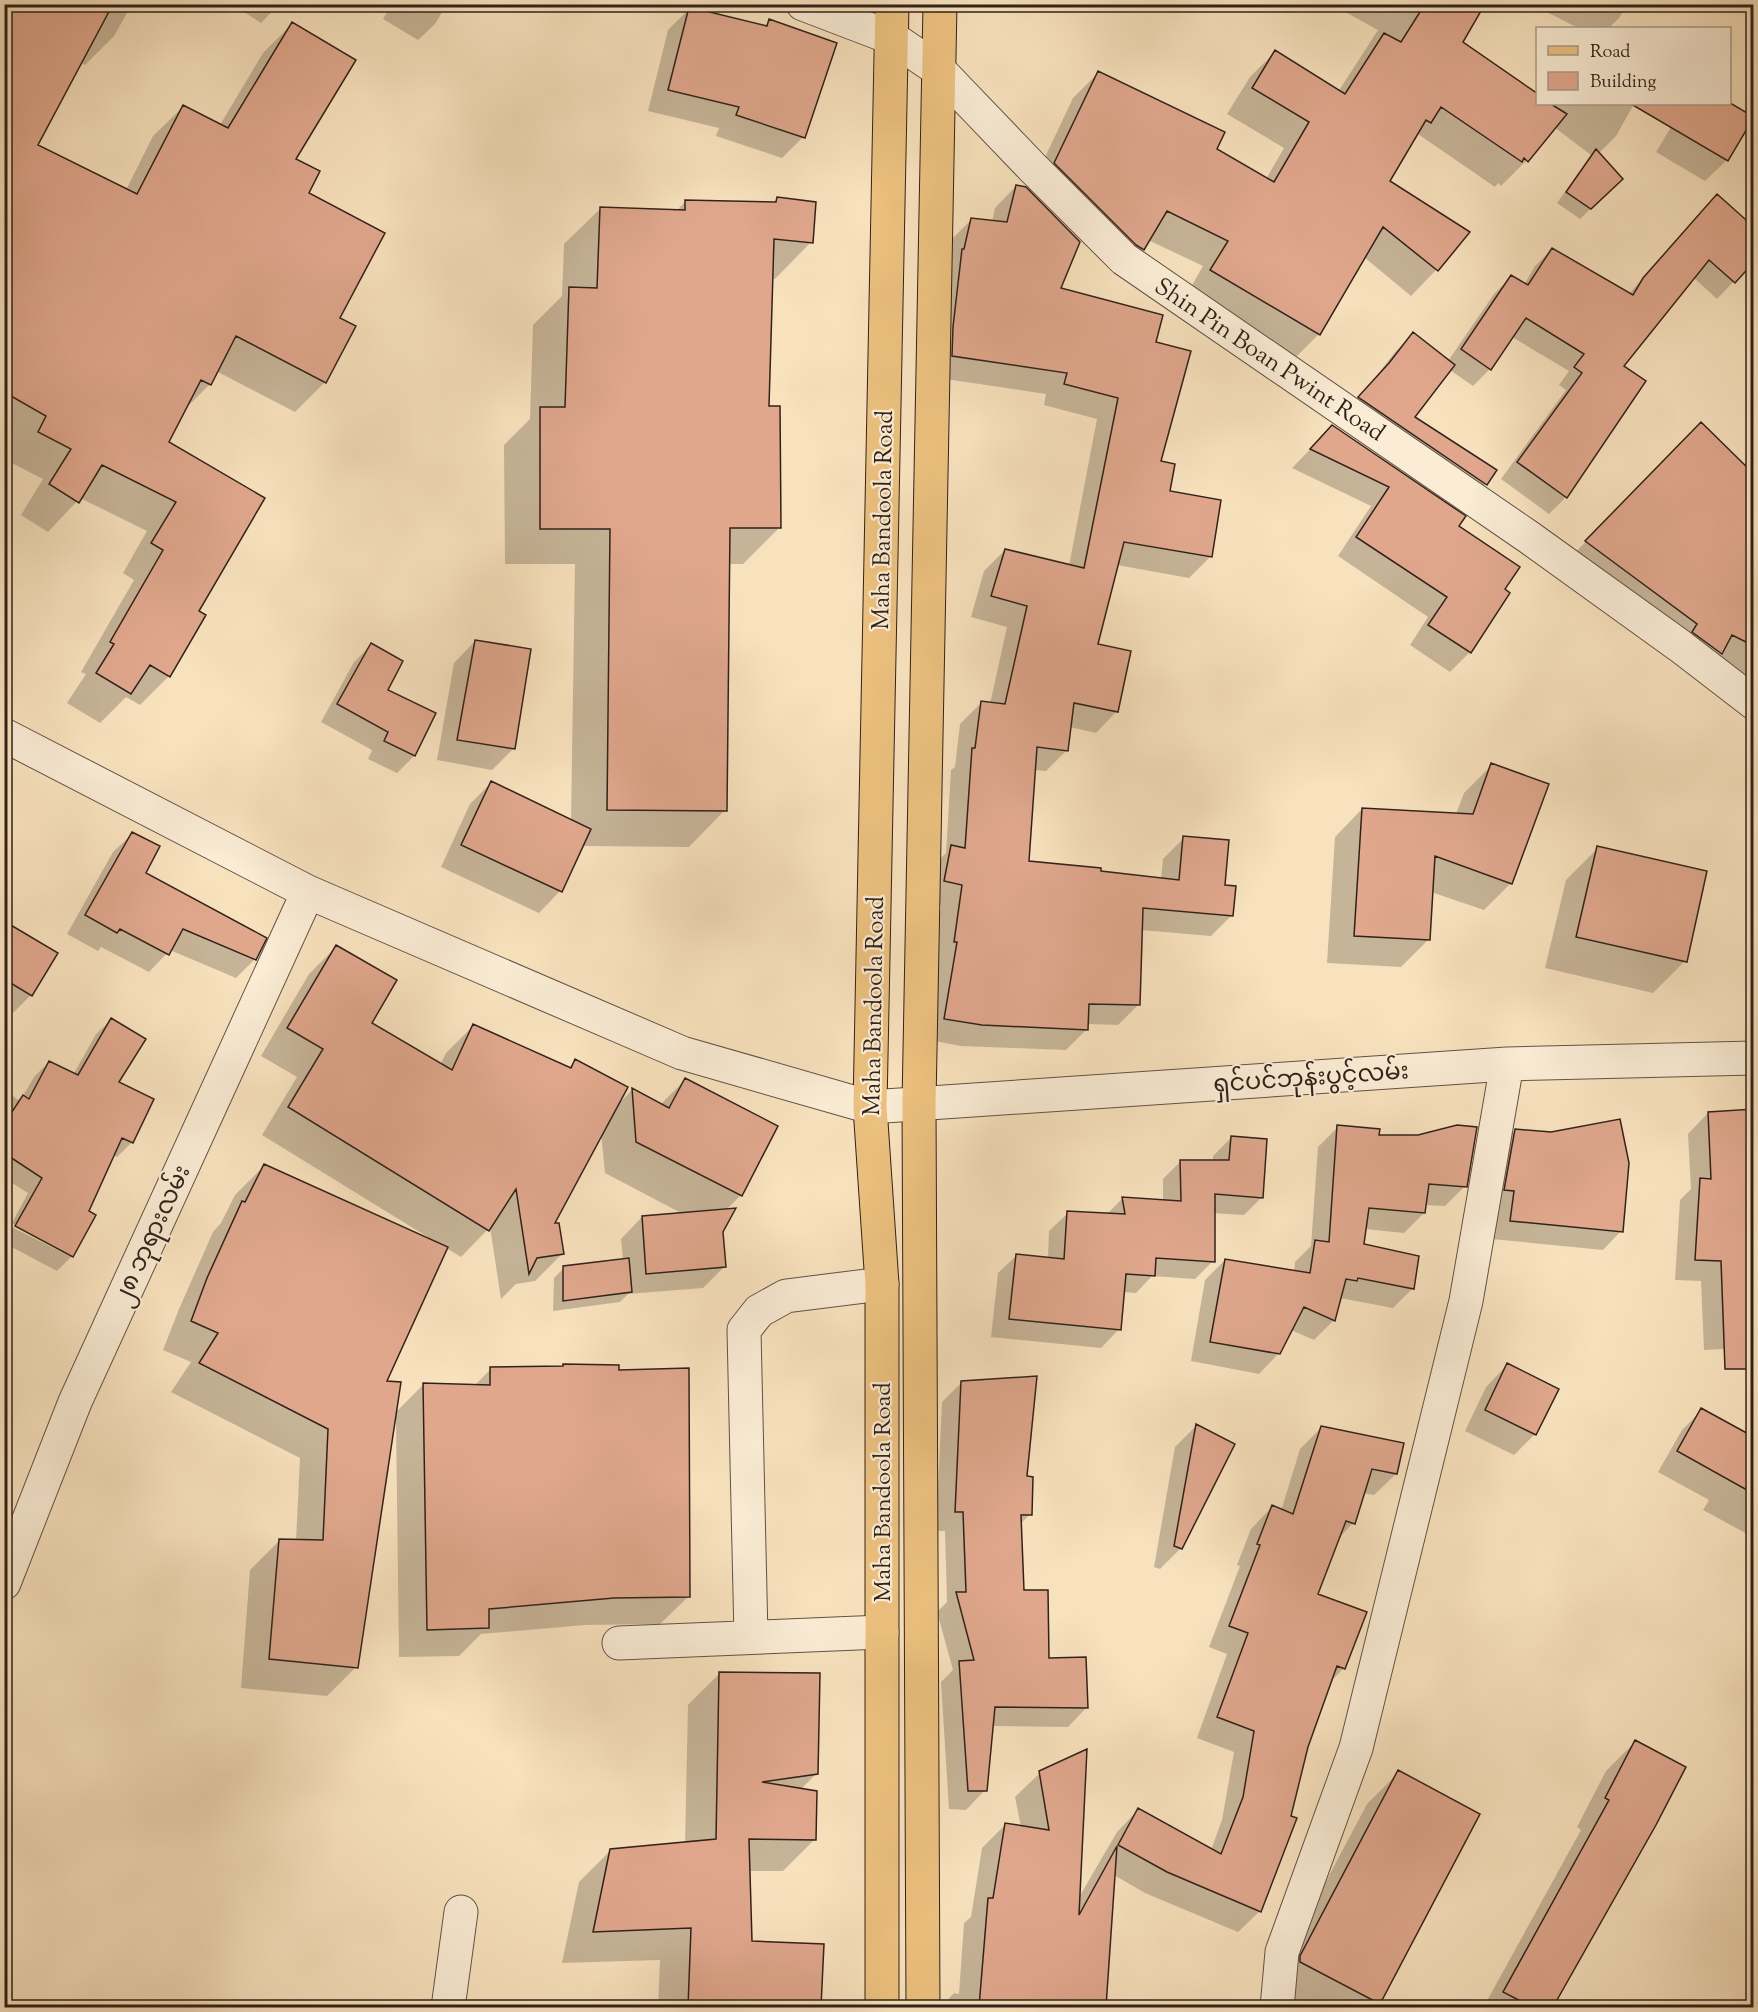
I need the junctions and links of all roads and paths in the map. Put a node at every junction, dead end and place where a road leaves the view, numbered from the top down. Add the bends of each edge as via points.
1 (803, 4) edge
2 (892, 4) edge
3 (940, 4) edge
4 (892, 38) junction
5 (939, 70) junction
6 (1754, 703) edge
7 (4, 735) edge
8 (308, 892) junction
9 (1754, 1058) edge
10 (1507, 1064) junction
11 (918, 1103) junction
12 (870, 1107) junction
13 (882, 1284) junction
14 (4, 1583) edge
15 (882, 1632) junction
16 (751, 1637) junction
17 (619, 1643) dead end
18 (461, 1912) dead end
19 (448, 2007) edge
20 (882, 2007) edge
21 (923, 2007) edge
22 (1277, 2007) edge

1 - 4 street, Shin Pin Boan Pwint Road
2 - 4 main road, Maha Bandoola Road
3 - 5 main road, Maha Bandoola Road
4 - 5 street, Shin Pin Boan Pwint Road
4 - 12 main road, Maha Bandoola Road
5 - 6 street, Shin Pin Boan Pwint Road via 1124,259 1530,538
5 - 11 main road, Maha Bandoola Road
7 - 8 street
8 - 12 street via 682,1053
8 - 14 street, ၂၈ ဘုရားလမ်း via 75,1402
9 - 10 street, ရှင်ပင်ဘုန်းပွင့်လမ်း
10 - 11 street, ရှင်ပင်ဘုန်းပွင့်လမ်း
10 - 22 street via 1466,1301 1356,1748 1282,1952
11 - 12 street, ရှင်ပင်ဘုန်းပွင့်လမ်း
11 - 21 main road, Maha Bandoola Road
12 - 13 main road, Maha Bandoola Road
13 - 15 main road, Maha Bandoola Road
13 - 16 street via 786,1296 759,1311 744,1330
15 - 16 street
15 - 20 main road, Maha Bandoola Road
16 - 17 street
18 - 19 street

